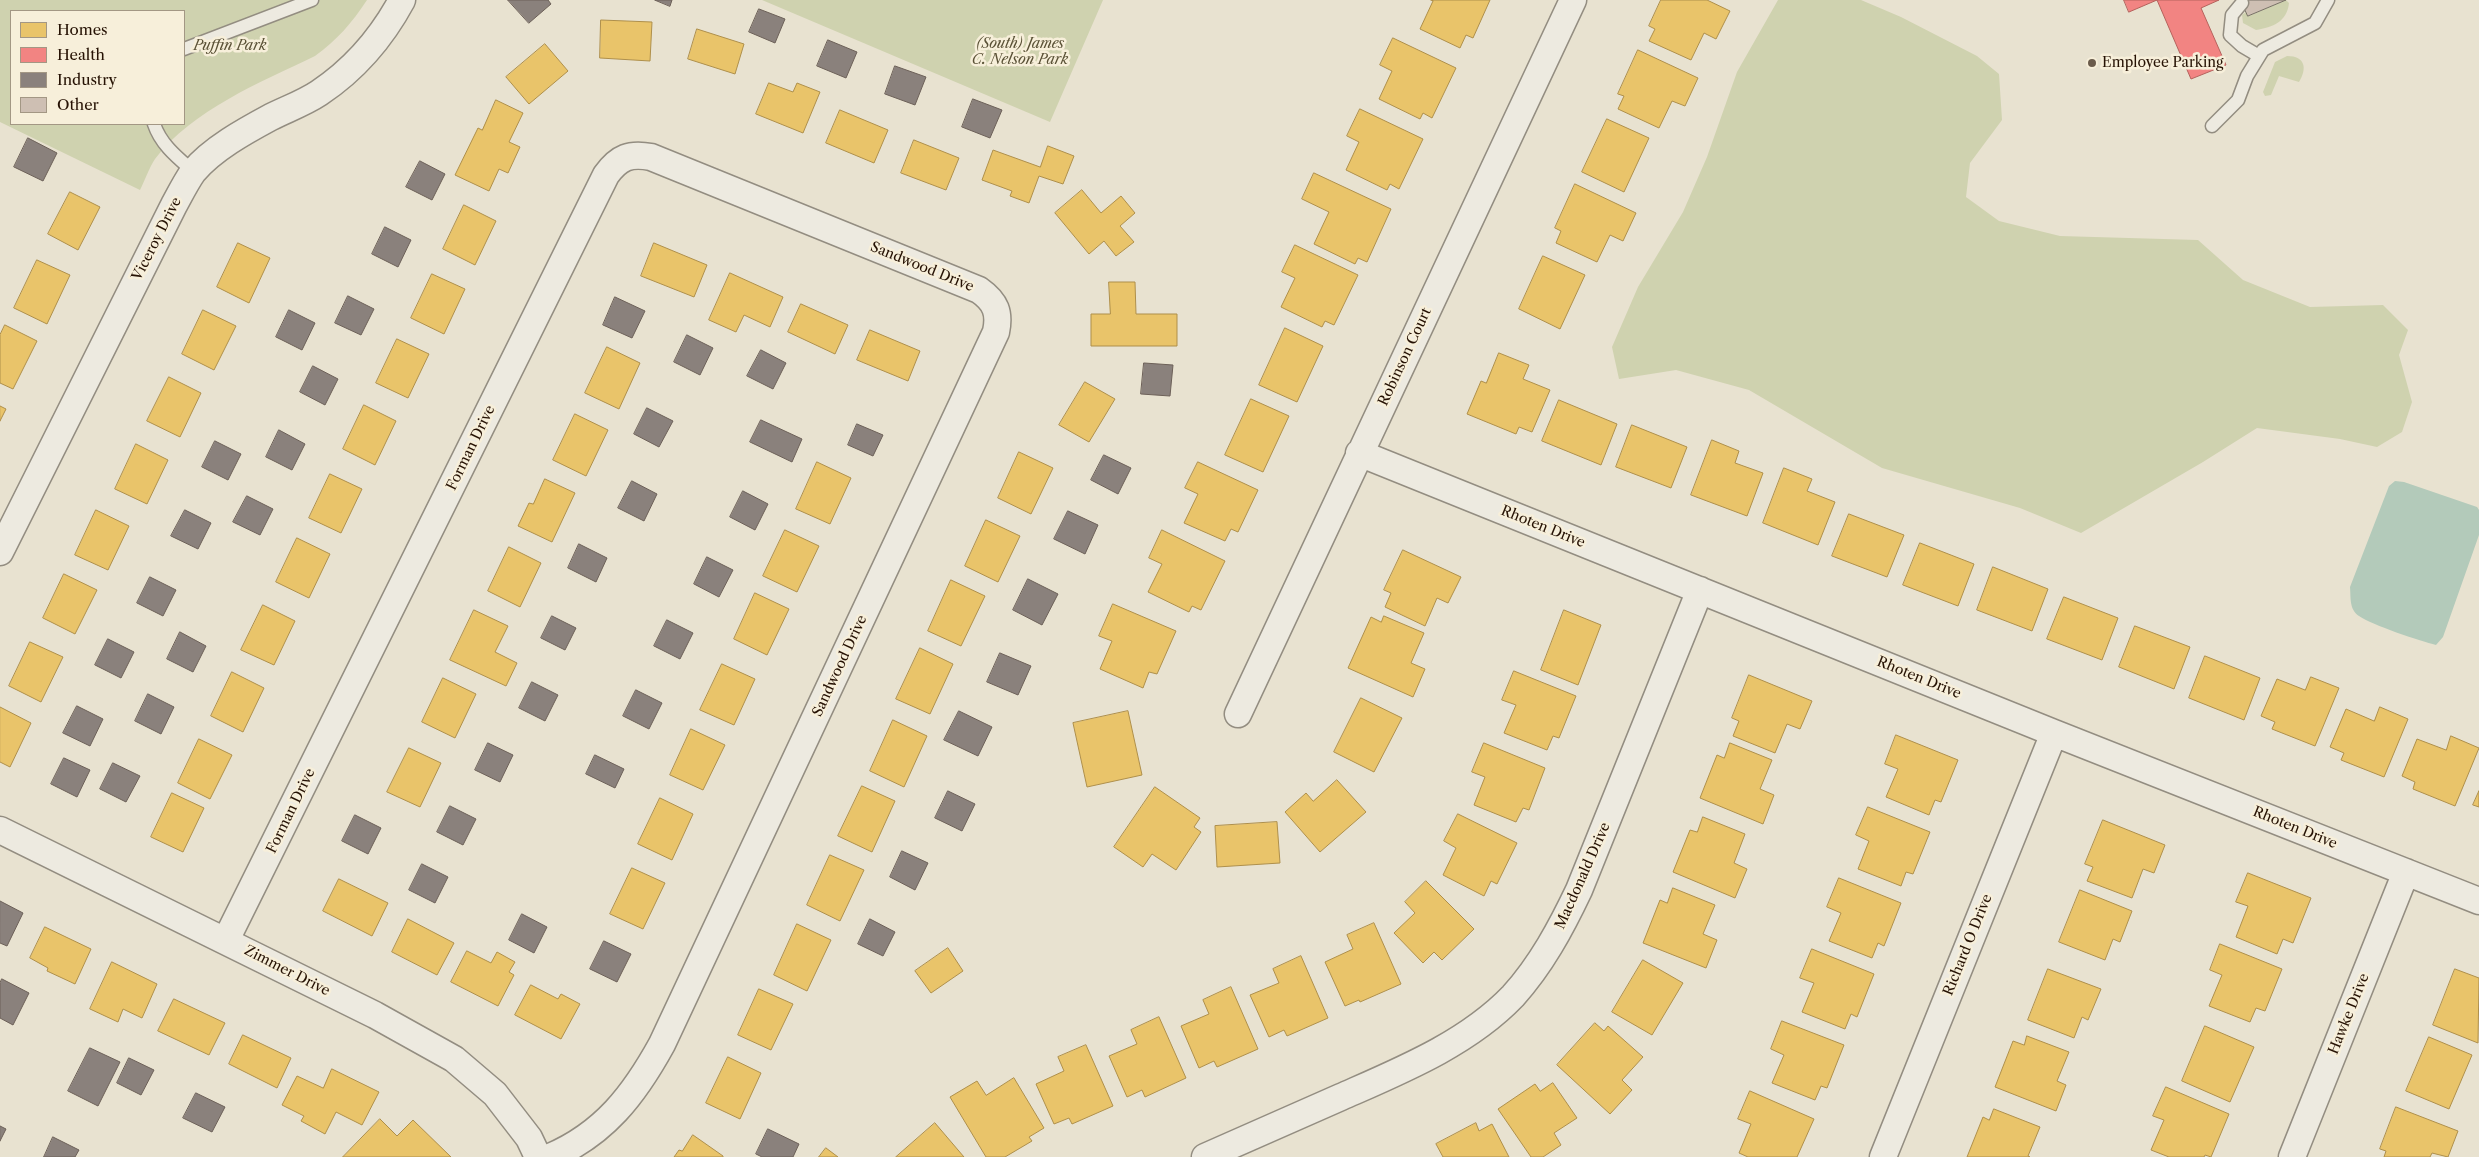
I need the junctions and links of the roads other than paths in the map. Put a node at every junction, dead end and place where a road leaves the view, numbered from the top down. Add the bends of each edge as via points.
1 (312, 0) edge
2 (402, 0) edge
3 (1573, 0) edge
4 (2328, 0) edge
5 (2242, 3) dead end
6 (185, 49) edge
7 (2259, 56) junction
8 (154, 125) edge
9 (2212, 126) dead end
10 (194, 172) junction
11 (828, 229) joint
12 (1359, 453) junction
13 (0, 552) edge
14 (1700, 590) junction
15 (1238, 714) dead end
16 (2054, 733) junction
17 (0, 830) edge
18 (2406, 872) junction
19 (2479, 901) edge
20 (226, 940) junction
21 (538, 1157) edge
22 (550, 1157) edge
23 (1205, 1157) edge
24 (1883, 1157) edge
25 (2292, 1157) edge

1 - 6 lane
2 - 10 street, Viceroy Drive via 370,50 348,71 317,94 244,132
3 - 12 street, Robinson Court
4 - 7 lane via 2316,23 2269,46
5 - 7 lane via 2232,15 2230,35
7 - 9 lane via 2238,100
8 - 10 lane via 170,151
10 - 13 street, Viceroy Drive via 174,205
11 - 20 street, Forman Drive via 652,157 625,156 614,164
11 - 22 street, Sandwood Drive via 979,290 996,306 999,317 996,332 662,1044 647,1071 612,1116 584,1140
12 - 14 street, Rhoten Drive
12 - 15 street, Robinson Court
14 - 16 street, Rhoten Drive
14 - 23 street, Macdonald Drive via 1562,927 1536,968 1512,996 1485,1020 1440,1051
16 - 18 street, Rhoten Drive
16 - 24 street, Richard O Drive
17 - 20 street, Zimmer Drive
18 - 19 street, Rhoten Drive
18 - 25 street, Hawke Drive
20 - 21 street, Zimmer Drive via 454,1059 495,1094

